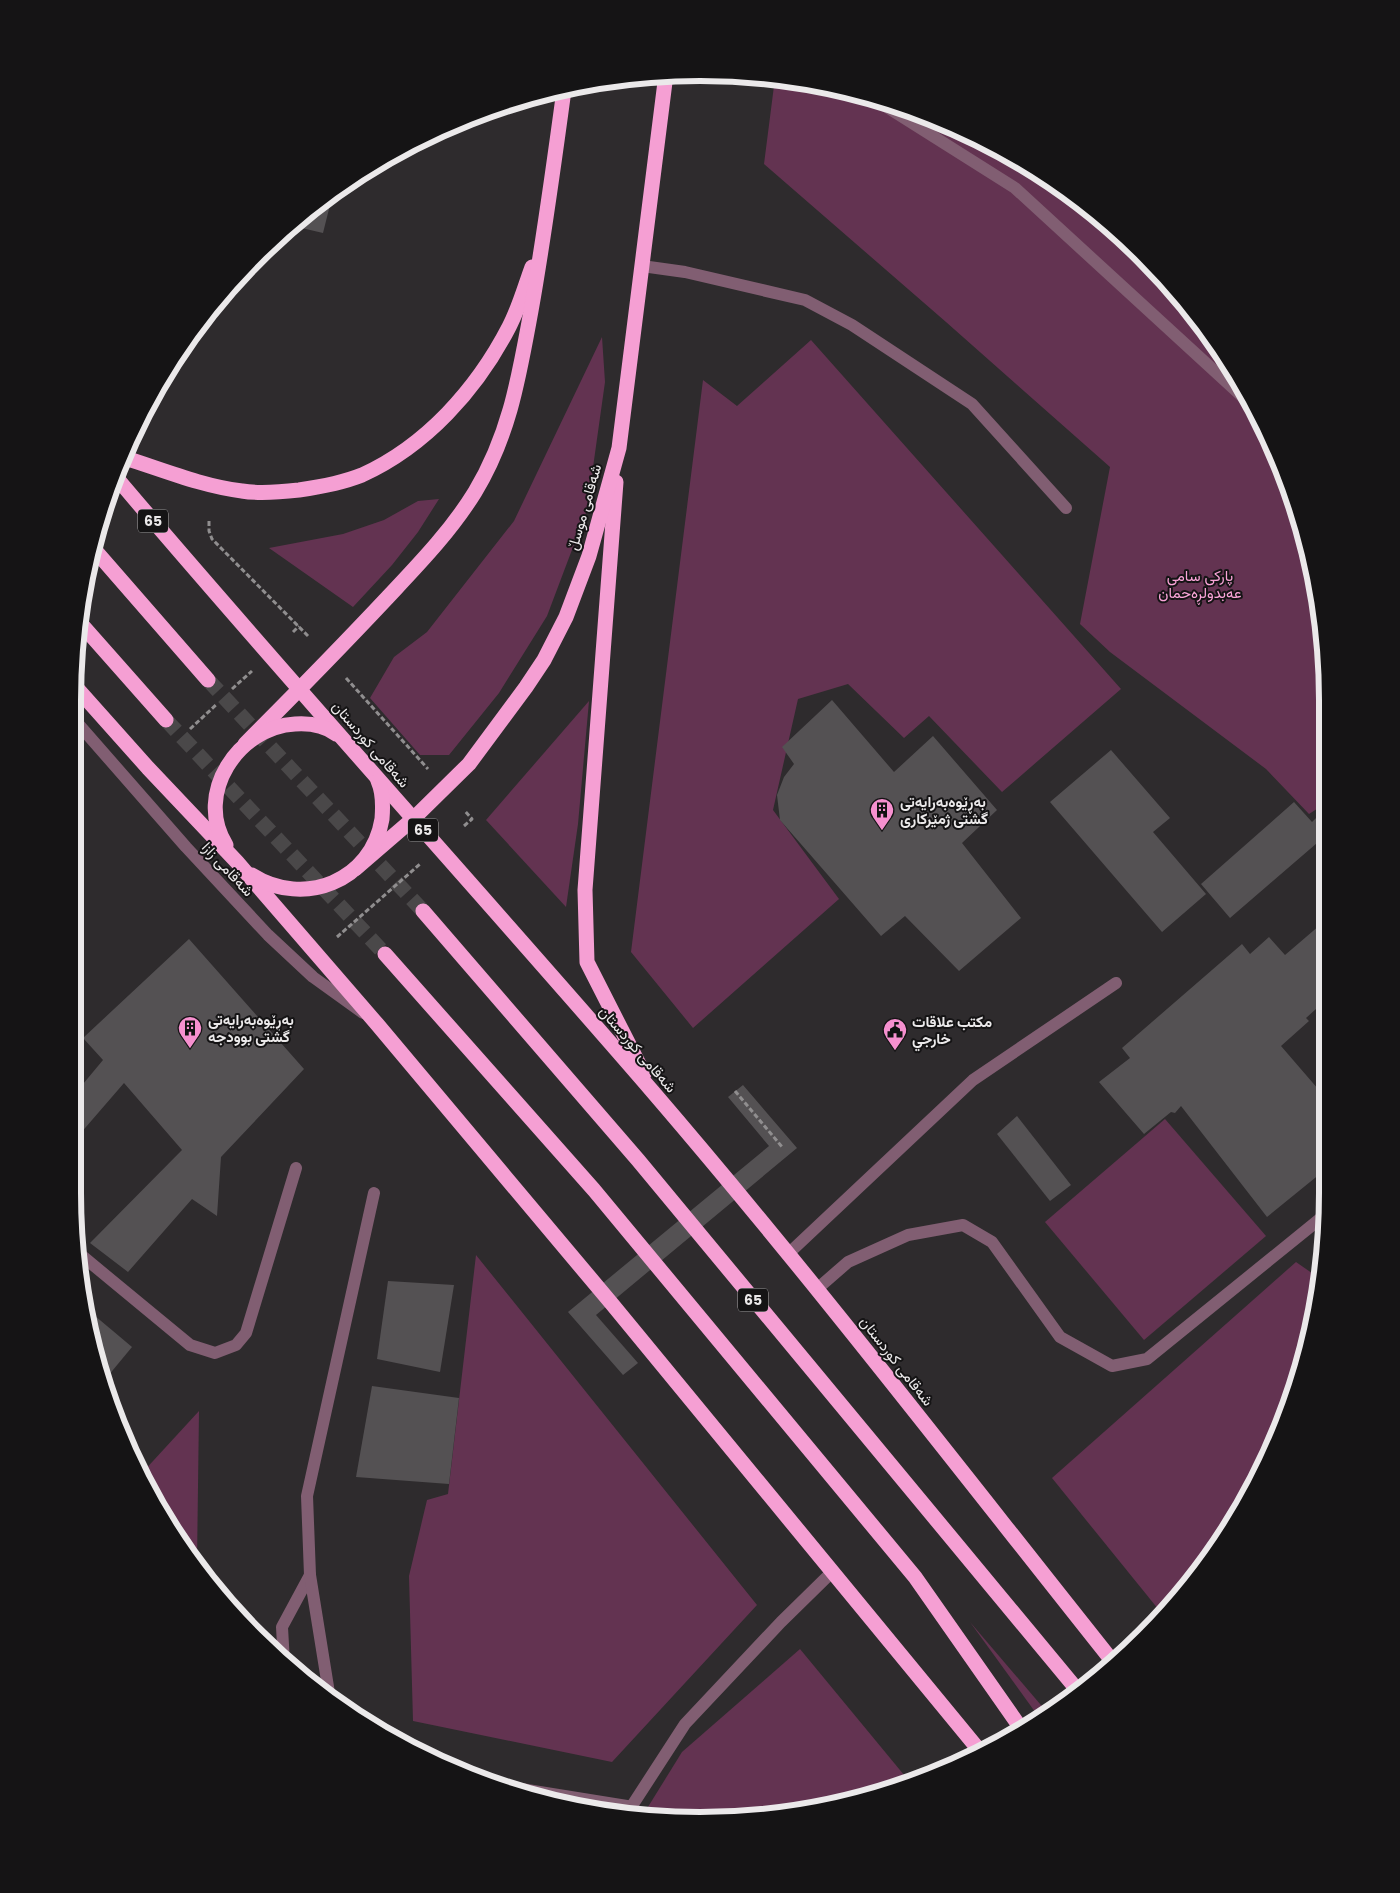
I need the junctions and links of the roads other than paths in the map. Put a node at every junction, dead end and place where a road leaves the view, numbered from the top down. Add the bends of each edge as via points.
1 (665, 83) edge
2 (563, 97) edge
3 (897, 113) edge
4 (545, 232) junction
5 (642, 266) junction
6 (1236, 390) edge
7 (619, 448) junction
8 (130, 459) edge
9 (121, 483) edge
10 (1066, 508) dead end
11 (98, 555) edge
12 (86, 629) edge
13 (208, 680) tunnel mouth
14 (300, 689) junction
15 (81, 693) edge
16 (166, 720) tunnel mouth
17 (81, 728) edge
18 (343, 739) junction
19 (245, 744) junction
20 (374, 774) junction
21 (414, 819) junction
22 (236, 862) junction
23 (355, 869) junction
24 (423, 911) tunnel mouth
25 (385, 954) tunnel mouth
26 (1116, 983) dead end
27 (377, 1024) junction
28 (654, 1094) junction
29 (296, 1168) dead end
30 (374, 1193) dead end
31 (1318, 1221) edge
32 (788, 1254) junction
33 (86, 1259) edge
34 (817, 1289) junction
35 (832, 1572) junction
36 (310, 1575) junction
37 (283, 1650) edge
38 (1109, 1657) edge
39 (1074, 1686) edge
40 (328, 1688) edge
41 (1018, 1724) edge
42 (976, 1747) edge
43 (632, 1807) edge

1 - 5 highway, شەقامی موسڵ
2 - 4 highway
3 - 6 street via 1015,188
4 - 8 highway via 509,326 484,369 452,408 397,456 360,475 286,492 244,492 198,482
4 - 14 highway via 516,392 492,459 475,491 430,552
5 - 7 highway, شەقامی موسڵ
5 - 10 street via 685,272 805,300 852,325 972,404
7 - 21 highway, شەقامی موسڵ via 589,556 566,617 544,660 469,764
7 - 28 highway via 585,890 588,962
9 - 14 highway, شەقامی کوردستان / 65
11 - 13 highway
12 - 16 highway
14 - 18 highway, شەقامی کوردستان / 65
14 - 19 highway
15 - 22 highway
17 - 27 street, شەقامی زازا via 268,935 313,977
18 - 19 highway via 317,725 292,724 267,730
18 - 20 highway, شەقامی کوردستان / 65
19 - 22 highway via 235,753 222,776 216,803 219,829
20 - 21 highway, شەقامی کوردستان / 65
20 - 23 highway via 382,799 381,824 372,848
21 - 23 highway, شەقامی موسڵ
21 - 28 highway, شەقامی کوردستان / 65
22 - 23 highway via 266,883 292,890 332,884
22 - 27 highway
24 - 39 highway, 65 via 638,1160
25 - 41 highway via 594,1190 915,1577
26 - 32 street via 973,1080
27 - 35 highway
28 - 32 highway, شەقامی کوردستان / 65
29 - 33 street via 246,1333 236,1345 215,1353 190,1345
30 - 36 street via 307,1496
31 - 34 street via 1147,1359 1112,1366 1060,1337 992,1242 963,1225 908,1235 848,1262
32 - 34 highway, شەقامی کوردستان / 65
34 - 38 highway, شەقامی کوردستان / 65
35 - 42 highway
35 - 43 street via 685,1724
36 - 37 street via 282,1627
36 - 40 street

